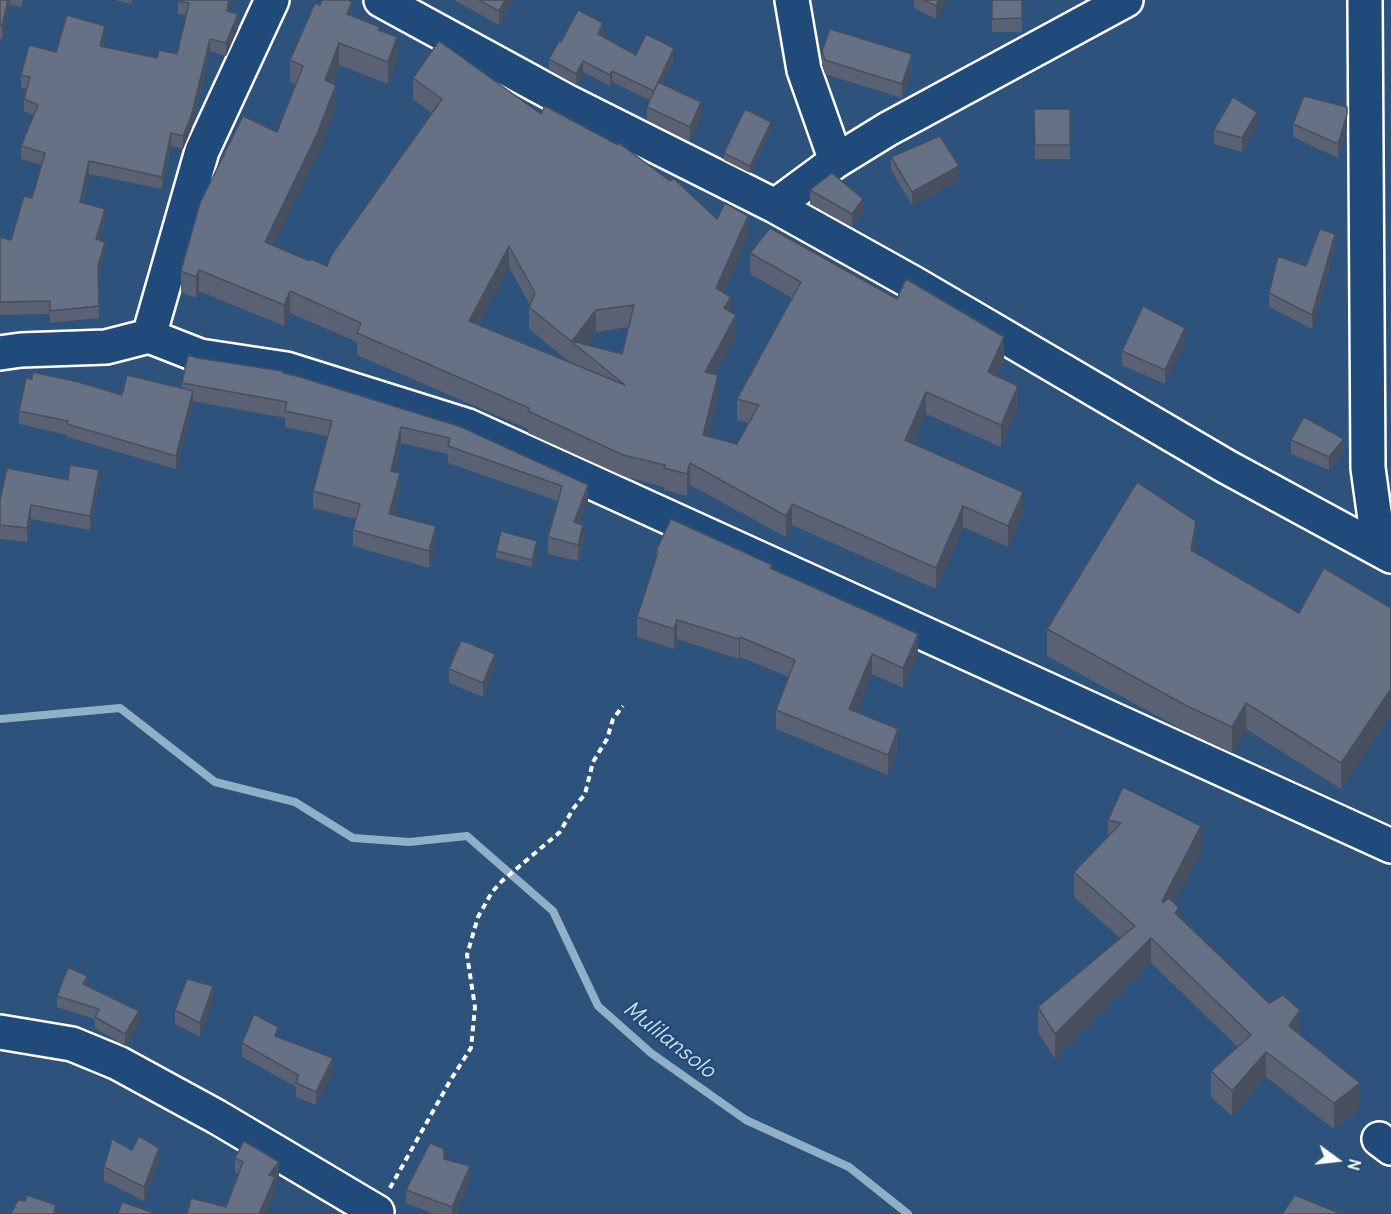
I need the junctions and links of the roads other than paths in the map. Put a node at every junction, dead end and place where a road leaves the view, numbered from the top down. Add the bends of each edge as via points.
1 (272, 0) edge
2 (381, 0) edge
3 (792, 0) edge
4 (1126, 0) edge
5 (1365, 0) edge
6 (836, 161) junction
7 (775, 206) junction
8 (149, 336) junction
9 (0, 353) edge
10 (1384, 538) edge
11 (1391, 846) edge
12 (0, 1032) edge
13 (377, 1213) edge

1 - 8 street via 202,150
2 - 7 street via 568,102
3 - 6 street via 804,70
4 - 6 street
5 - 10 street via 1368,468
6 - 7 street
7 - 10 street via 1227,467
8 - 9 street via 106,347
8 - 11 street via 200,356 286,369 468,426
12 - 13 street via 72,1044 118,1063

